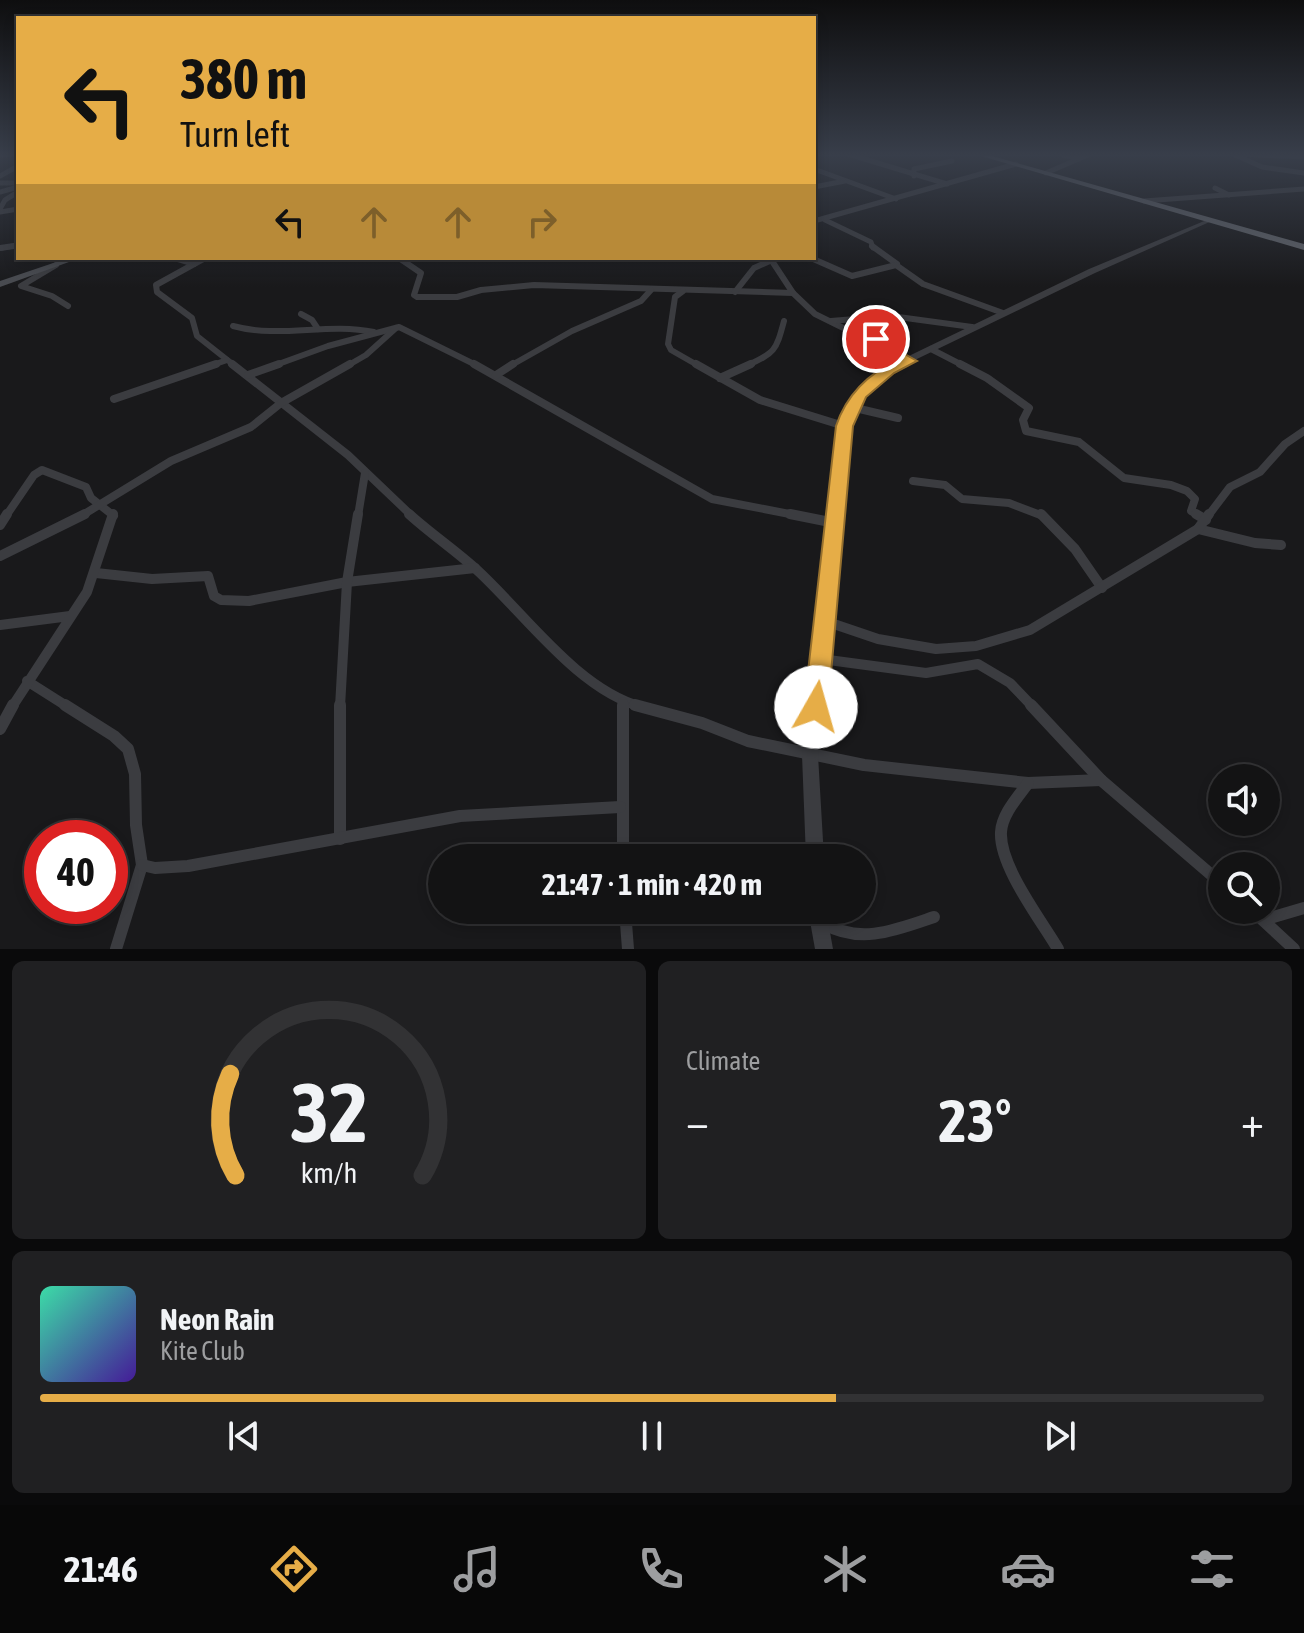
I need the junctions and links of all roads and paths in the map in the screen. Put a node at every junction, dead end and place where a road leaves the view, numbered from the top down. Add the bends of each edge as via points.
1 (1135, 198) edge
2 (1182, 198) edge
3 (896, 199) edge
4 (1144, 201) junction
5 (824, 219) junction
6 (1211, 220) junction
7 (816, 221) edge
8 (1304, 247) edge
9 (70, 260) edge
10 (181, 260) edge
11 (201, 260) edge
12 (402, 260) edge
13 (769, 260) edge
14 (772, 260) edge
15 (816, 260) edge
16 (194, 264) junction
17 (56, 265) junction
18 (899, 266) junction
19 (0, 284) edge
20 (651, 290) junction
21 (684, 291) junction
22 (735, 292) junction
23 (793, 293) junction
24 (68, 306) dead end
25 (1003, 313) junction
26 (301, 314) dead end
27 (852, 320) junction
28 (784, 321) dead end
29 (826, 321) junction
30 (233, 326) dead end
31 (397, 327) junction
32 (972, 327) junction
33 (318, 329) junction
34 (375, 333) junction
35 (881, 347) junction
36 (931, 349) junction
37 (227, 360) junction
38 (910, 361) junction
39 (248, 375) junction
40 (496, 375) junction
41 (720, 378) junction
42 (114, 399) dead end
43 (281, 403) junction
44 (851, 407) junction
45 (898, 418) dead end
46 (844, 426) junction
47 (1304, 431) edge
48 (365, 473) junction
49 (913, 481) dead end
50 (103, 505) junction
51 (1206, 520) junction
52 (835, 523) junction
53 (0, 525) edge
54 (1198, 529) junction
55 (1281, 545) dead end
56 (0, 556) edge
57 (475, 568) junction
58 (96, 573) junction
59 (347, 582) junction
60 (1102, 588) junction
61 (70, 616) junction
62 (825, 621) junction
63 (0, 625) edge
64 (821, 659) junction
65 (27, 681) junction
66 (623, 702) junction
67 (0, 729) edge
68 (810, 755) junction
69 (1101, 780) junction
70 (1028, 783) junction
71 (620, 807) junction
72 (340, 839) junction
73 (622, 844) edge
74 (814, 844) edge
75 (142, 865) junction
76 (1208, 872) edge
77 (1304, 908) edge
78 (1280, 912) edge
79 (934, 917) dead end
80 (626, 924) edge
81 (820, 924) edge
82 (829, 924) edge
83 (1268, 924) edge
84 (116, 949) edge
85 (628, 949) edge
86 (824, 949) edge
87 (1058, 949) edge
88 (1294, 949) edge

1 - 4 highway
2 - 4 street
3 - 5 street
4 - 6 highway
5 - 7 street
5 - 18 street via 871,242
6 - 8 highway
6 - 25 street
9 - 17 main road
10 - 16 street
11 - 16 street
12 - 20 street via 421,273 417,297 457,297 528,285
13 - 22 street via 754,268
14 - 23 street
15 - 18 street via 852,276
16 - 37 street via 160,281 157,292 192,318 195,334
17 - 19 main road
17 - 24 street via 21,286
18 - 25 street via 923,284
20 - 21 street
20 - 40 street via 635,305 561,333
21 - 22 street
21 - 41 street via 675,297 669,347
22 - 23 street
23 - 29 street
25 - 32 street
26 - 33 street
27 - 29 street
27 - 32 street via 891,316
27 - 35 street
28 - 41 street via 770,355
29 - 35 street
30 - 33 street via 265,333
31 - 34 street
31 - 40 street
31 - 43 street via 366,355
32 - 36 street
33 - 34 street via 353,327
34 - 39 street
35 - 38 street
36 - 38 street
36 - 51 street via 1026,404 1026,431 1079,442 1124,478 1187,491 1195,499 1191,511
37 - 39 street
37 - 42 street
38 - 44 street via 889,369
39 - 43 street
40 - 52 street via 712,499
41 - 46 street via 760,400
43 - 48 street
43 - 50 street via 251,427 171,461
44 - 45 street
44 - 46 street
46 - 52 street
47 - 51 street via 1260,472 1230,487
48 - 57 street
48 - 59 street
49 - 60 street via 945,485 962,499 1000,501 1041,514
50 - 53 street via 86,487 40,471
50 - 56 street
50 - 58 street via 114,515
51 - 54 street
52 - 62 street
54 - 55 street
54 - 60 street
57 - 59 street
57 - 66 street via 587,678
58 - 59 street via 152,579 208,576 214,596 234,602
58 - 61 street
59 - 72 street via 338,701
60 - 62 street via 1030,630 976,646 921,647
61 - 63 street
61 - 65 street
62 - 64 street
64 - 68 street
64 - 69 street via 926,673 984,665 1010,683
65 - 67 street
65 - 75 street via 128,749
66 - 68 street
66 - 71 street
68 - 70 street
68 - 74 street
69 - 70 street
69 - 76 street
70 - 87 street via 1001,832 1006,855
71 - 72 street via 472,814
71 - 73 street
72 - 75 street via 188,866
75 - 84 street
77 - 78 street
79 - 82 street via 865,938 845,938
80 - 85 street
81 - 86 street
83 - 88 street

